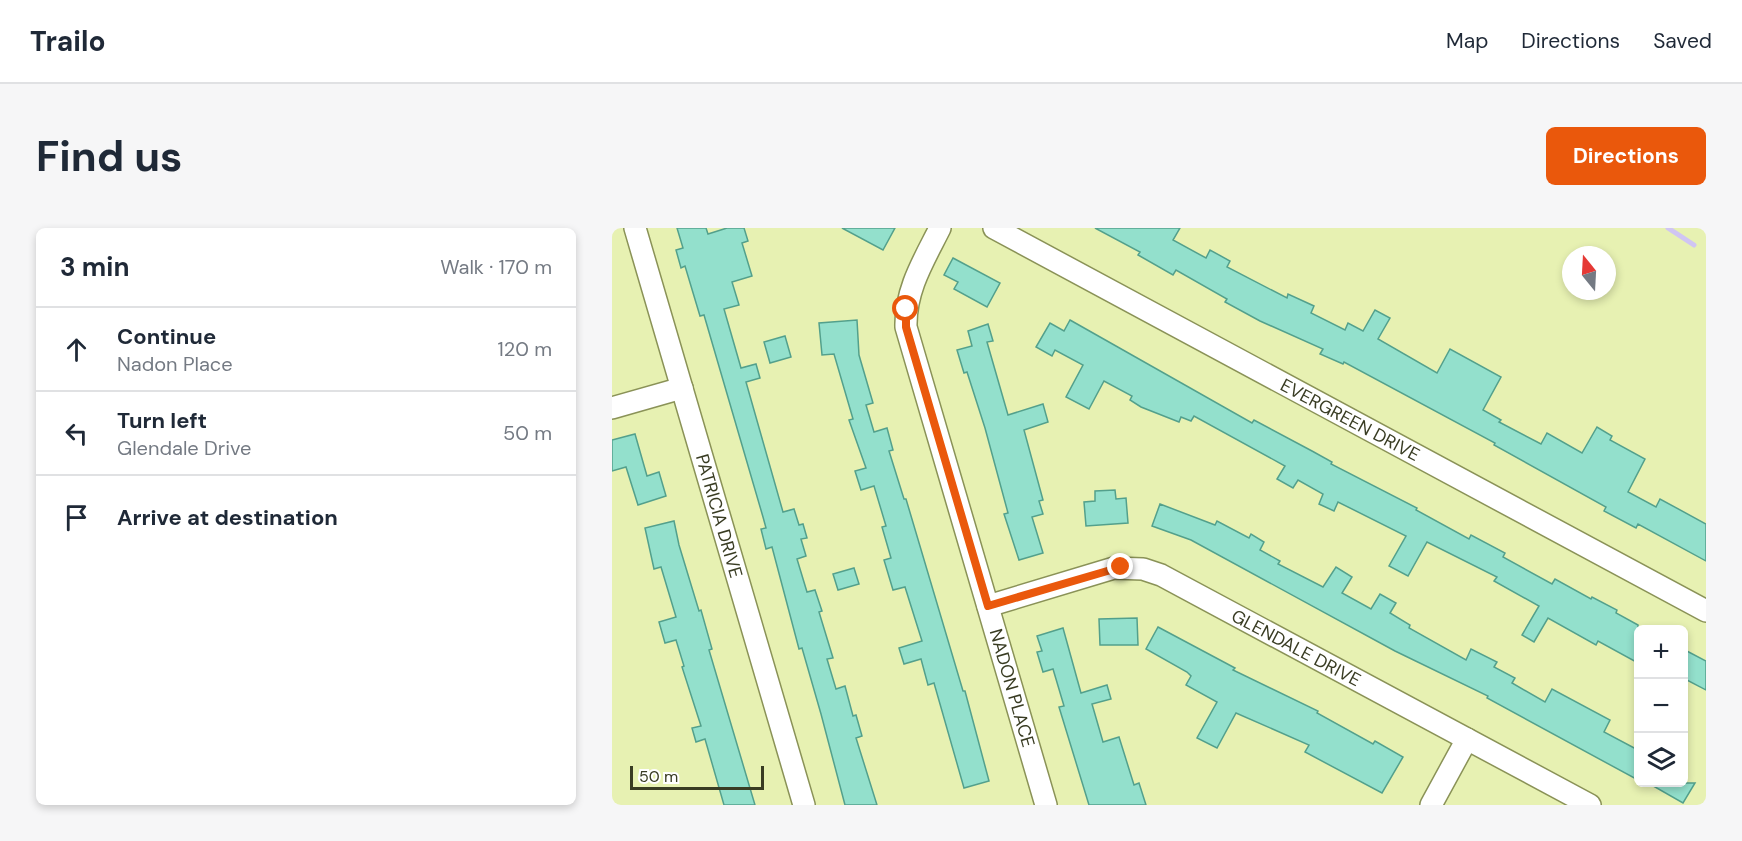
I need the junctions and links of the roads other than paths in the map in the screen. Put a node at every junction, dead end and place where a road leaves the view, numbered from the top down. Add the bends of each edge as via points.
1 (634, 228) edge
2 (940, 228) edge
3 (994, 228) edge
4 (682, 388) junction
5 (612, 408) edge
6 (988, 606) junction
7 (1706, 611) edge
8 (1467, 739) junction
9 (804, 805) edge
10 (1046, 805) edge
11 (1431, 805) edge
12 (1590, 805) edge

1 - 4 street, PATRICIA DRIVE
2 - 6 street, NADON PLACE via 910,289 906,327
3 - 7 street, EVERGREEN DRIVE
4 - 5 street
4 - 9 street, PATRICIA DRIVE
6 - 8 street, GLENDALE DRIVE via 1114,568 1143,569 1161,575
6 - 10 street, NADON PLACE
8 - 11 street
8 - 12 street, GLENDALE DRIVE

